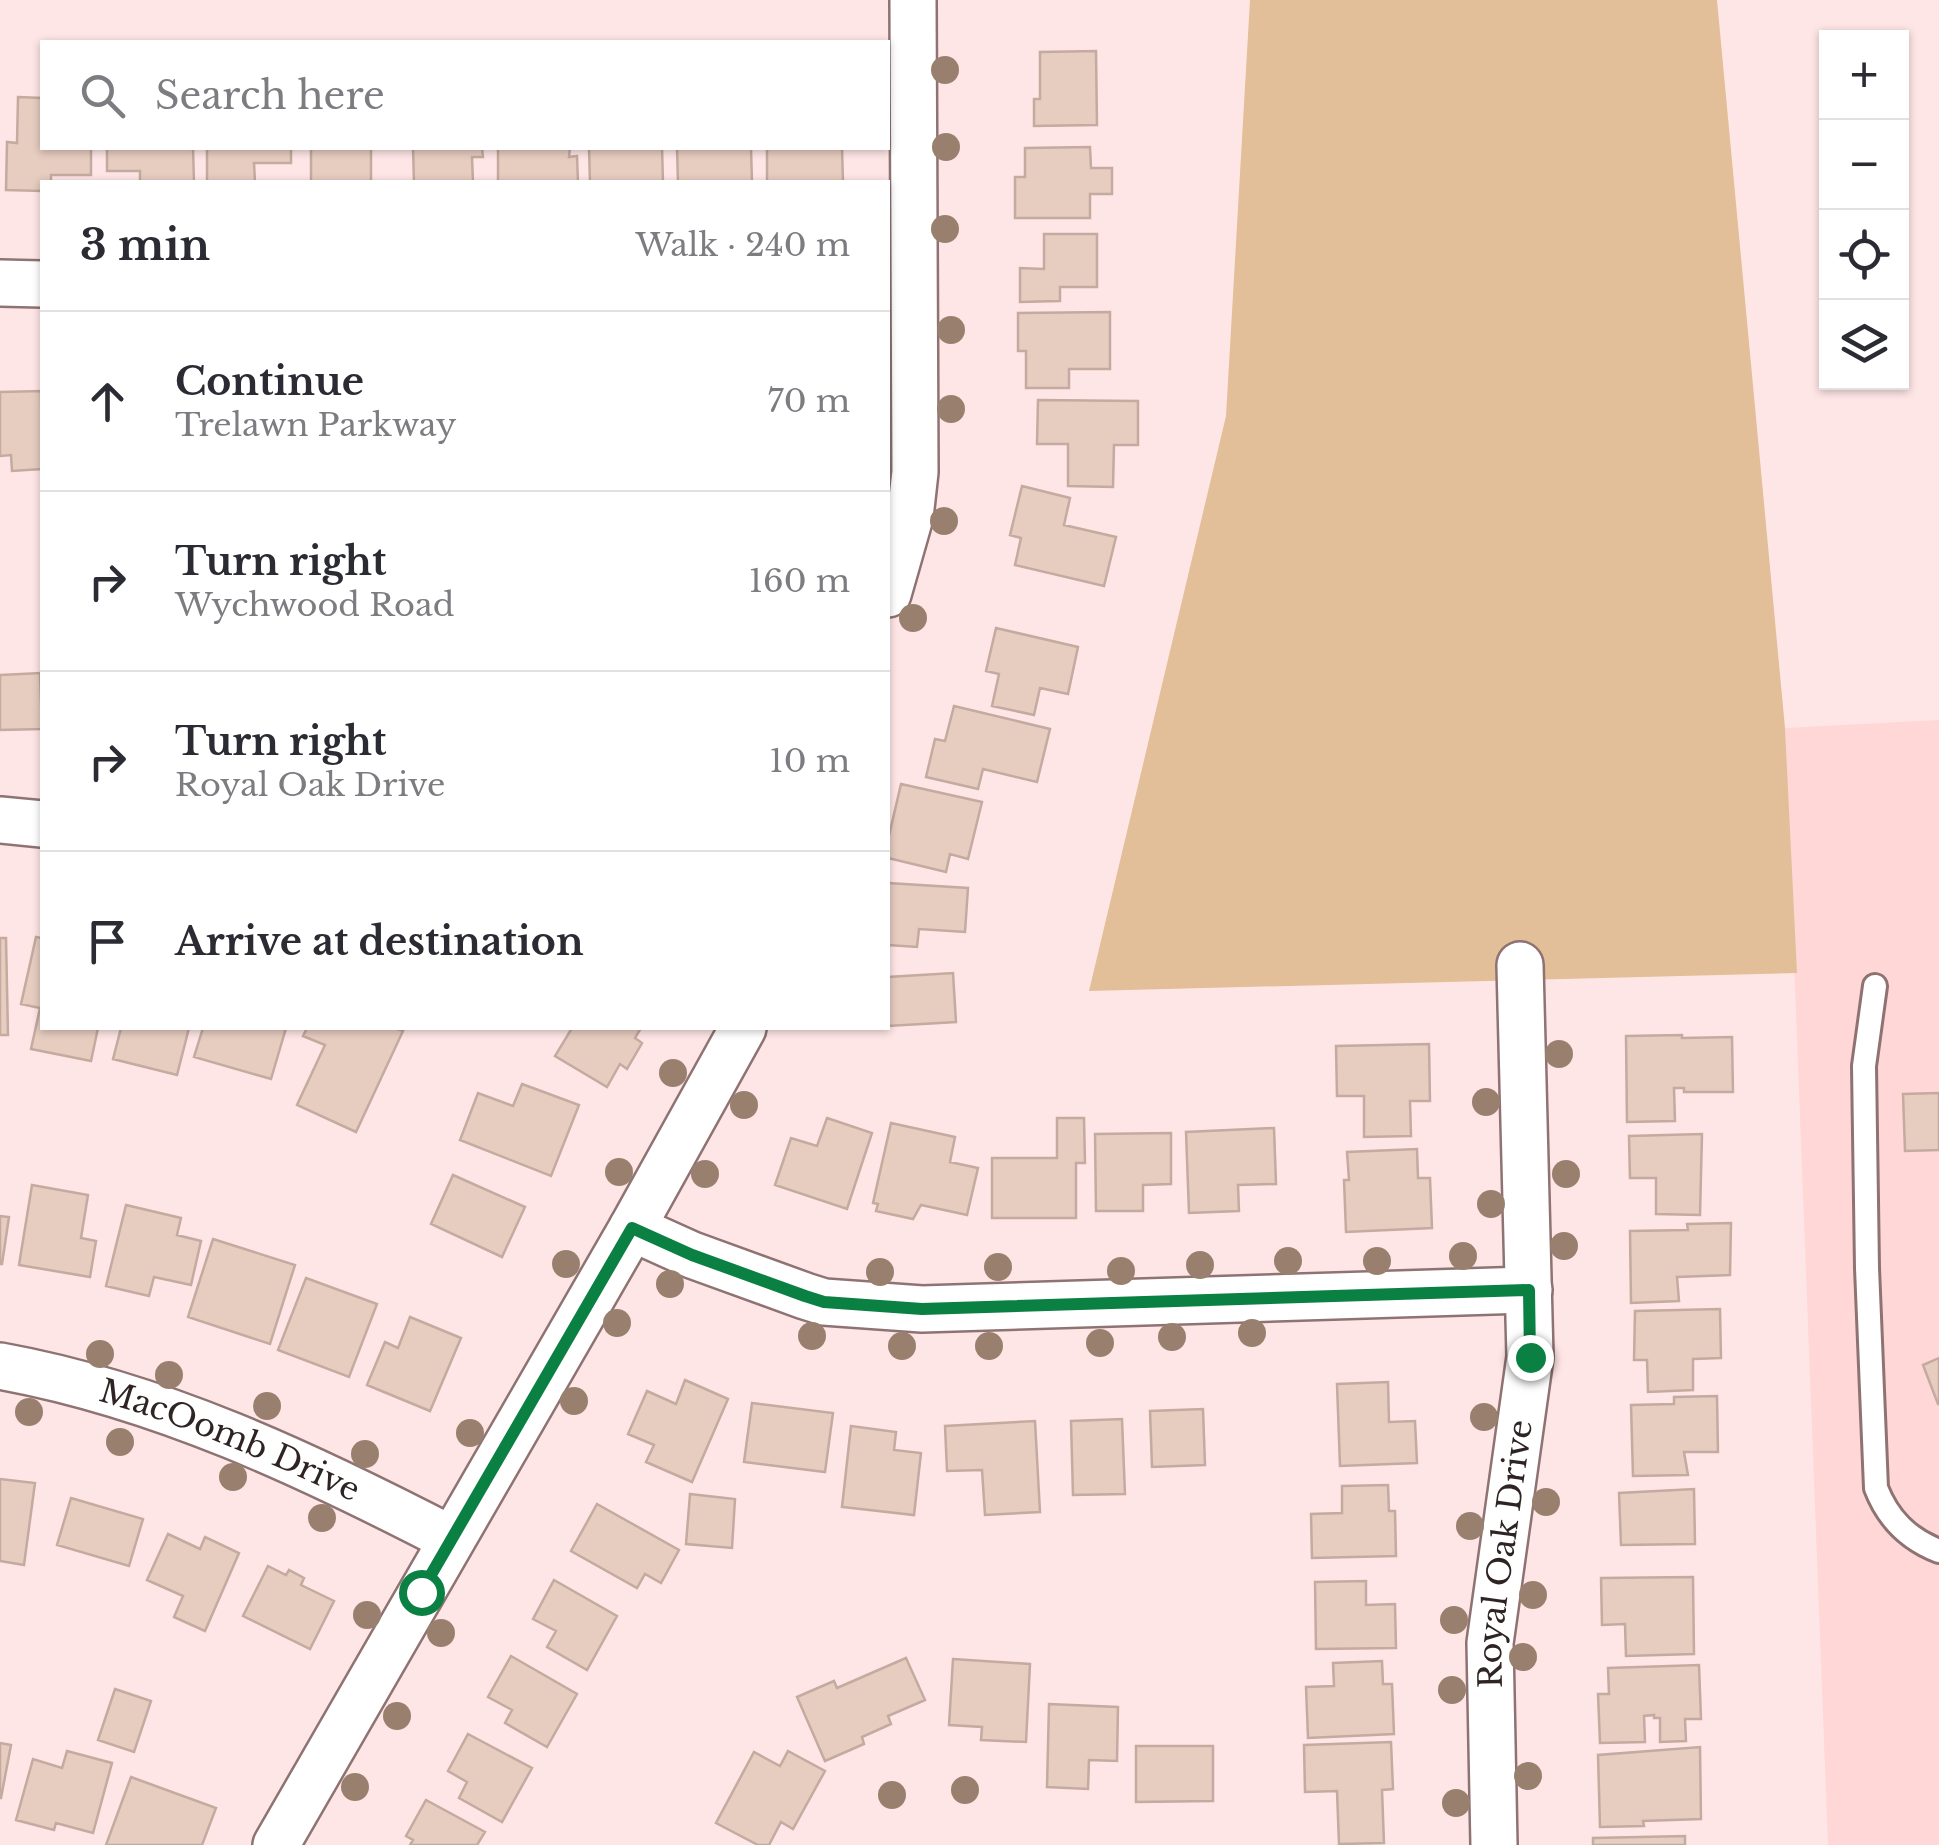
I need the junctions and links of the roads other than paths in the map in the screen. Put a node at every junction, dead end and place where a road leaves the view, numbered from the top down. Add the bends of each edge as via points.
1 (912, 0) edge
2 (0, 283) edge
3 (40, 284) edge
4 (901, 302) edge
5 (890, 587) edge
6 (0, 820) edge
7 (40, 824) edge
8 (1520, 965) dead end
9 (1874, 986) dead end
10 (743, 1030) edge
11 (632, 1228) junction
12 (1529, 1290) junction
13 (0, 1366) edge
14 (451, 1539) junction
15 (1939, 1551) edge
16 (276, 1845) edge
17 (1494, 1845) edge

1 - 4 street
2 - 3 street
4 - 5 street via 916,472
6 - 7 street
8 - 12 street, Royal Oak Drive
9 - 15 lane via 1864,1066 1876,1488 1900,1528
10 - 11 street
11 - 12 street via 824,1302 922,1309
11 - 14 street
12 - 17 street, Royal Oak Drive via 1530,1357 1490,1642
13 - 14 street, MacOomb Drive via 117,1394 219,1430
14 - 16 street

